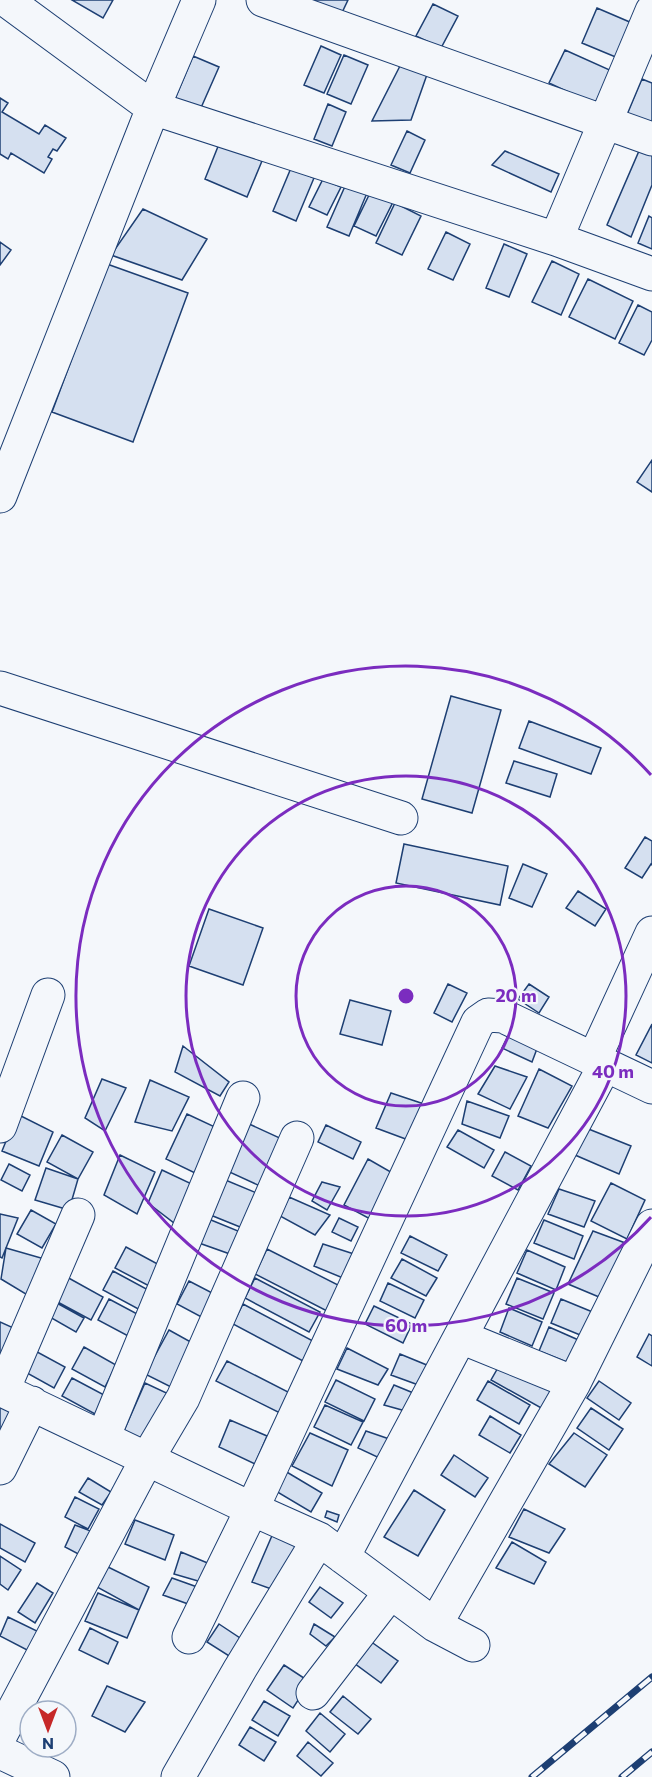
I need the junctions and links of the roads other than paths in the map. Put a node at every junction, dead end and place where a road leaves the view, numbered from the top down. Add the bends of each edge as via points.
1 (6, 0) edge
2 (199, 0) edge
3 (263, 0) edge
4 (652, 11) edge
5 (153, 108) junction
6 (605, 123) junction
7 (652, 139) edge
8 (556, 239) junction
9 (652, 274) edge
10 (0, 496) edge
11 (0, 688) edge
12 (401, 818) dead end
13 (652, 933) edge
14 (48, 995) dead end
15 (599, 1062) junction
16 (652, 1086) edge
17 (243, 1098) dead end
18 (0, 1125) edge
19 (297, 1138) dead end
20 (78, 1215) dead end
21 (652, 1226) edge
22 (461, 1337) junction
23 (574, 1383) junction
24 (2, 1389) edge
25 (32, 1403) junction
26 (103, 1438) junction
27 (147, 1459) junction
28 (0, 1468) edge
29 (252, 1509) junction
30 (331, 1548) junction
31 (390, 1593) junction
32 (435, 1625) junction
33 (189, 1636) dead end
34 (473, 1645) dead end
35 (313, 1693) dead end
36 (0, 1736) edge
37 (0, 1752) edge
38 (53, 1777) edge
39 (178, 1777) edge

1 - 5 street
2 - 5 street
3 - 6 street
4 - 6 street
5 - 8 street
5 - 10 street
6 - 7 street
6 - 8 street
8 - 9 street
11 - 12 street
13 - 15 street
14 - 18 street
15 - 16 street
15 - 22 street
15 - 29 street via 503,1017 488,1015 478,1022
17 - 26 street
19 - 27 street via 183,1398
20 - 24 street
21 - 23 street
22 - 23 street
22 - 30 street
23 - 32 street
24 - 25 street
25 - 26 street
25 - 28 street
26 - 27 street
27 - 29 street
27 - 36 street
29 - 30 street
29 - 33 street
30 - 31 street
30 - 39 street via 240,1669
31 - 32 street
31 - 35 street
32 - 34 street
37 - 38 street

